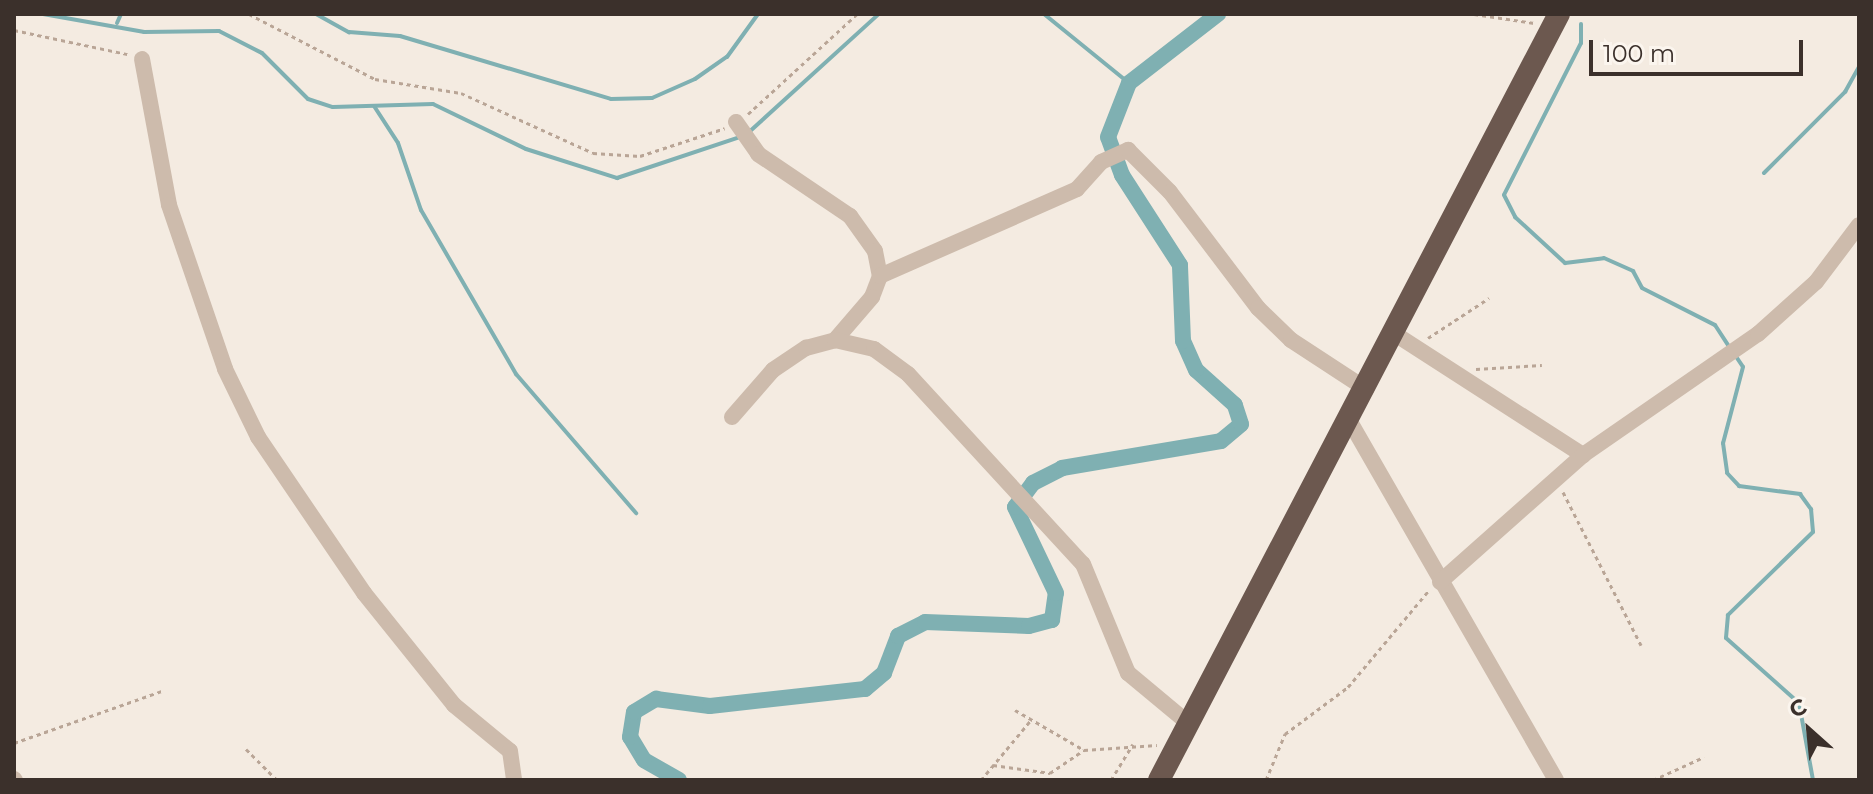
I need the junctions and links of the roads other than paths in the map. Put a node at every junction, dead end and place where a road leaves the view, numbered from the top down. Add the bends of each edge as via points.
1 (1557, 19) edge
2 (142, 59) road end
3 (736, 122) road end
4 (1859, 225) edge
5 (880, 276) junction
6 (1395, 334) junction
7 (835, 340) junction
8 (1366, 389) junction
9 (732, 417) dead end
10 (1349, 420) junction
11 (1583, 455) junction
12 (1440, 582) junction
13 (1188, 723) junction
14 (514, 780) edge
15 (1159, 780) edge
16 (1556, 780) edge

1 - 6 highway
2 - 14 street via 169,205 225,369 258,437 364,593 454,705 510,751
3 - 5 street via 758,154 850,216 875,251
4 - 11 street via 1816,282 1758,334
5 - 7 street
5 - 8 street via 981,226 1040,208 1128,150 1170,192 1258,308 1291,340
6 - 8 highway
6 - 11 street
7 - 9 street via 806,348 773,370
7 - 13 street via 874,349 908,374 1065,542 1083,564 1128,673
8 - 10 highway
10 - 12 street
10 - 13 highway
11 - 12 street
12 - 16 street via 1477,633
13 - 15 highway

